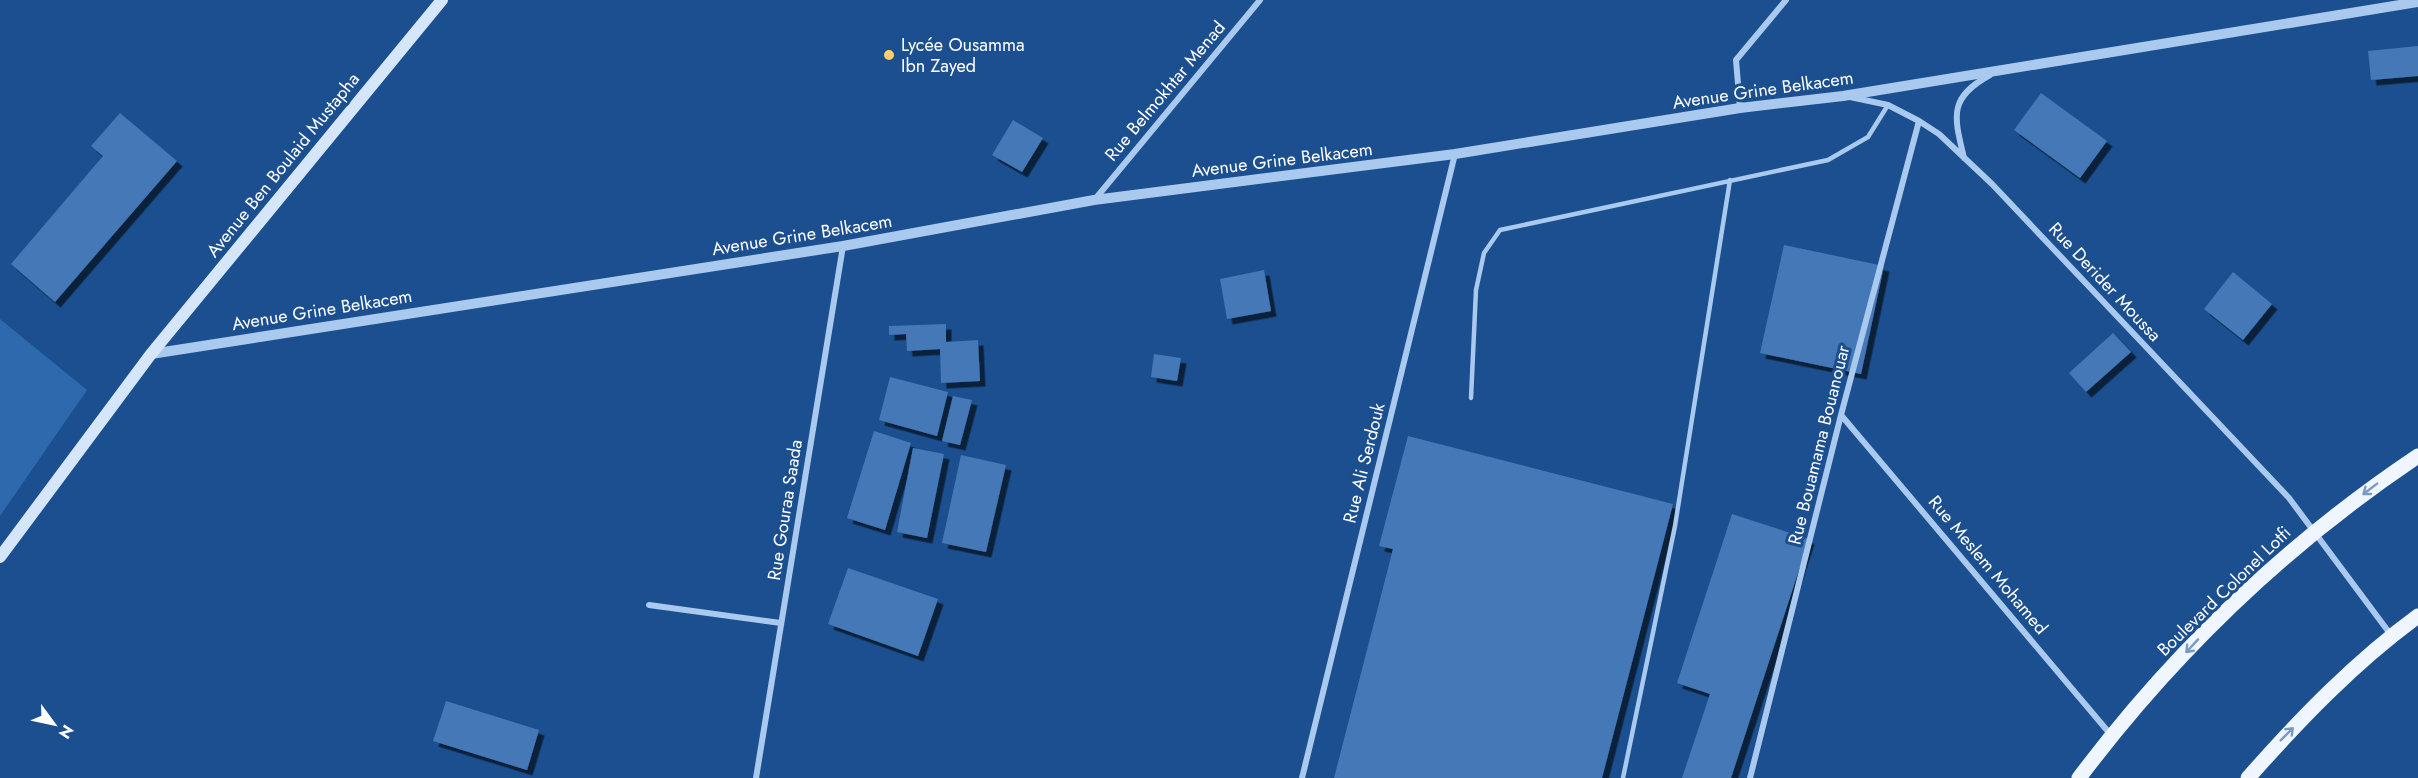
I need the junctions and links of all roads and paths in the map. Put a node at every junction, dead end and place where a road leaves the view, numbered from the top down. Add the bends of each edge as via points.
1 (442, 0) edge
2 (1260, 0) edge
3 (1786, 0) edge
4 (2418, 2) edge
5 (2000, 69) junction
6 (1844, 96) junction
7 (1888, 105) junction
8 (1740, 108) junction
9 (1919, 121) junction
10 (1455, 154) junction
11 (1965, 159) junction
12 (1730, 180) junction
13 (1094, 200) junction
14 (843, 246) junction
15 (151, 354) junction
16 (1472, 398) dead end
17 (1841, 415) junction
18 (2418, 456) edge
19 (2315, 531) junction
20 (0, 557) edge
21 (650, 605) dead end
22 (2418, 616) edge
23 (781, 623) junction
24 (2391, 635) junction
25 (2111, 735) junction
26 (756, 778) edge
27 (1302, 778) edge
28 (1623, 778) edge
29 (1750, 778) edge
30 (2079, 778) edge
31 (2248, 778) edge

1 - 15 main road, Avenue Ben Boulaid Mustapha
2 - 13 street, Rue Belmokhtar Menad
3 - 8 street via 1736,60
4 - 5 street, Avenue Grine Belkacem
5 - 6 street, Avenue Grine Belkacem
5 - 11 street via 1961,96 1956,109 1957,126
6 - 7 street, Rue Derider Moussa
6 - 8 street, Avenue Grine Belkacem
7 - 9 street, Rue Derider Moussa
7 - 12 lane via 1868,136 1828,160
8 - 10 street, Avenue Grine Belkacem
9 - 11 street, Rue Derider Moussa
9 - 17 street, Rue Bouamama Bouanouar
10 - 13 street, Avenue Grine Belkacem
10 - 27 street, Rue Ali Serdouk
11 - 19 street, Rue Derider Moussa via 2289,498
12 - 16 lane via 1500,230 1484,253 1476,290
12 - 28 lane via 1677,515
13 - 14 street, Avenue Grine Belkacem
14 - 15 street, Avenue Grine Belkacem
14 - 23 street, Rue Gouraa Saada
15 - 20 main road, Avenue Ben Boulaid Mustapha
17 - 25 street, Rue Meslem Mohamed
17 - 29 street, Rue Bouamama Bouanouar
18 -> 19 main road, Boulevard Colonel Lotfi
19 - 24 street, Rue Derider Moussa
19 -> 25 main road, Boulevard Colonel Lotfi via 2207,630
21 - 23 street
22 - 24 main road
23 - 26 street, Rue Gouraa Saada
31 -> 24 main road
25 - 30 main road, Boulevard Colonel Lotfi

